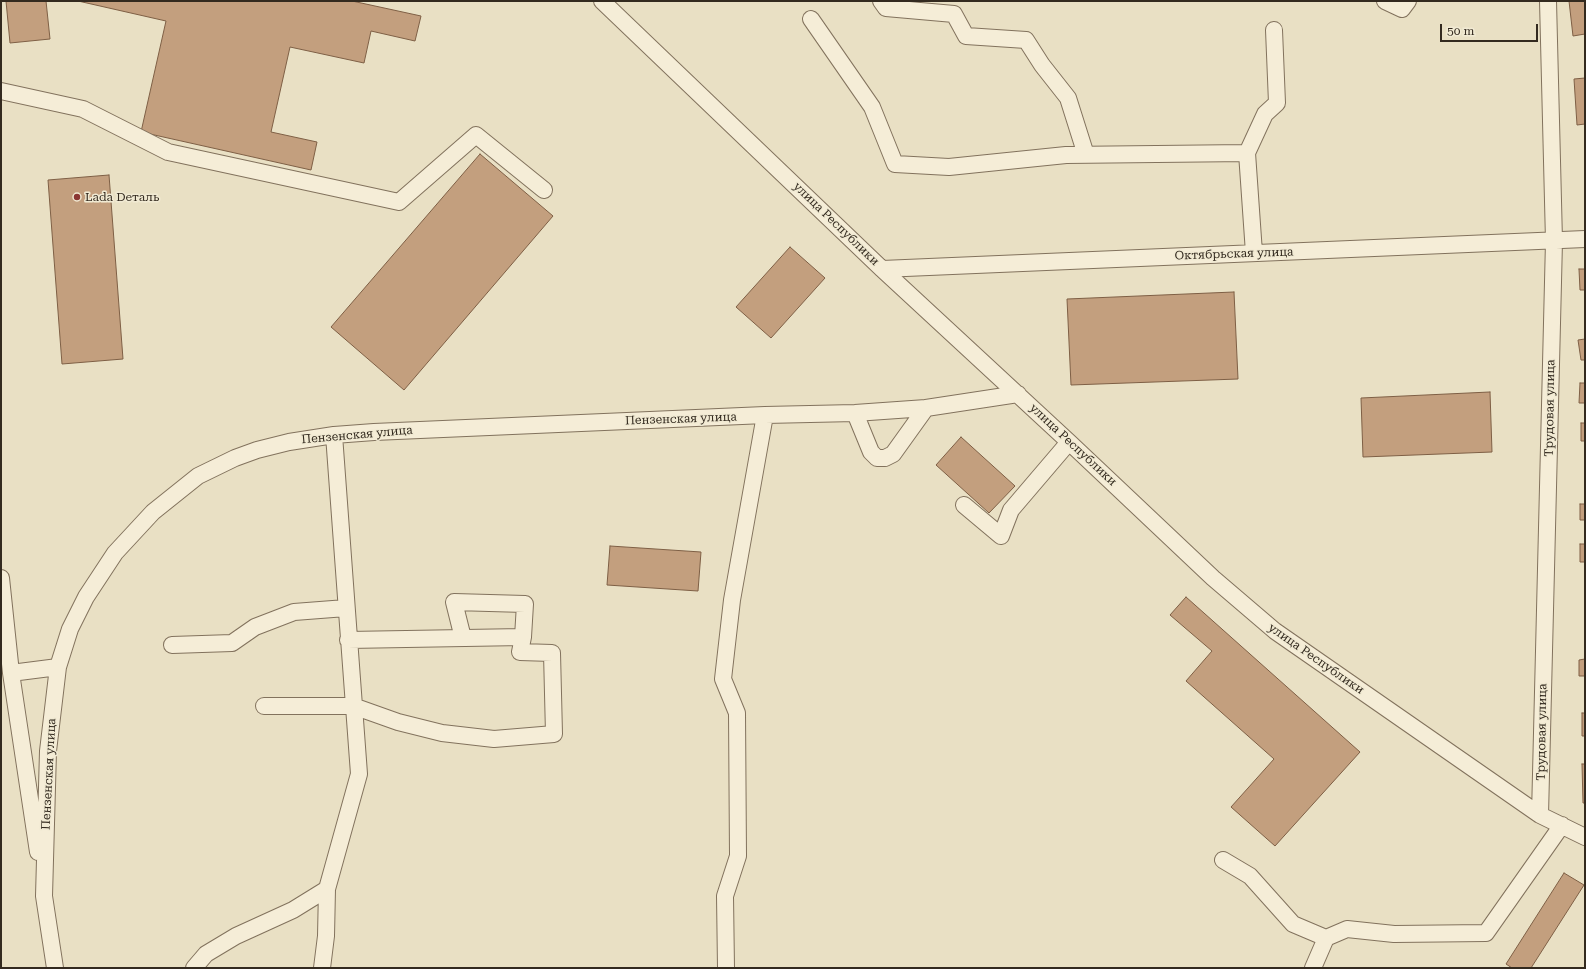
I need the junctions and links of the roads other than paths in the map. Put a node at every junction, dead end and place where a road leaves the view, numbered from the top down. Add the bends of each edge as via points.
1 (602, 1) edge
2 (881, 1) edge
3 (1385, 1) edge
4 (1408, 1) edge
5 (1548, 1) edge
6 (811, 19) dead end
7 (1274, 30) dead end
8 (1, 91) edge
9 (1247, 153) junction
10 (1086, 155) junction
11 (544, 190) dead end
12 (1585, 239) edge
13 (1554, 241) junction
14 (1254, 253) junction
15 (882, 269) junction
16 (1018, 394) junction
17 (926, 408) junction
18 (855, 413) junction
19 (765, 415) junction
20 (334, 435) junction
21 (1070, 442) junction
22 (964, 505) dead end
23 (1, 578) edge
24 (346, 608) junction
25 (523, 637) junction
26 (463, 638) junction
27 (348, 640) junction
28 (172, 645) dead end
29 (58, 667) junction
30 (11, 673) junction
31 (264, 706) dead end
32 (353, 706) junction
33 (1540, 815) junction
34 (1562, 825) junction
35 (1585, 837) edge
36 (1223, 860) dead end
37 (327, 889) junction
38 (44, 896) junction
39 (1326, 938) junction
40 (55, 968) edge
41 (194, 968) edge
42 (322, 968) edge
43 (726, 968) edge
44 (1312, 968) edge

1 - 15 street, улица Республики
2 - 10 street via 886,8 954,14 966,36 1026,40 1068,98
3 - 4 street via 1402,9
5 - 13 street, Трудовая улица
6 - 10 street via 872,107 895,164 949,166
7 - 9 street via 1277,103 1266,114
8 - 11 street via 83,109 168,152 399,202 476,135
9 - 10 street
9 - 14 street
12 - 13 street, Октябрьская улица
13 - 14 street, Октябрьская улица
13 - 33 street, Трудовая улица
14 - 15 street, Октябрьская улица
15 - 16 street, улица Республики
16 - 17 street, Пензенская улица
16 - 21 street, улица Республики
17 - 18 street, Пензенская улица
17 - 18 street via 893,454 885,458 877,458 871,452
18 - 19 street, Пензенская улица
19 - 20 street, Пензенская улица
19 - 43 street via 732,600 723,680 737,712 738,856 725,896
20 - 24 street
20 - 29 street, Пензенская улица via 289,442 235,458 198,476 153,512 115,553 86,596 70,629
21 - 22 street via 1011,510 1001,536
21 - 33 street, улица Республики via 1213,578 1275,631
23 - 30 street
24 - 27 street
24 - 28 street via 294,612 255,627 232,643
25 - 26 street
25 - 26 street via 524,604 454,602
25 - 32 street via 520,652 552,653 554,734 494,739 442,733 398,722
26 - 27 street
27 - 32 street
29 - 30 street
29 - 38 street, Пензенская улица via 48,751
30 - 38 street
31 - 32 street
32 - 37 street via 359,774
33 - 34 street, улица Республики
34 - 35 street, улица Республики
34 - 39 street via 1486,933 1394,934 1347,929
36 - 39 street via 1250,876 1293,924
37 - 41 street via 293,910 236,936 206,954
37 - 42 street
38 - 40 street, Пензенская улица
39 - 44 street

